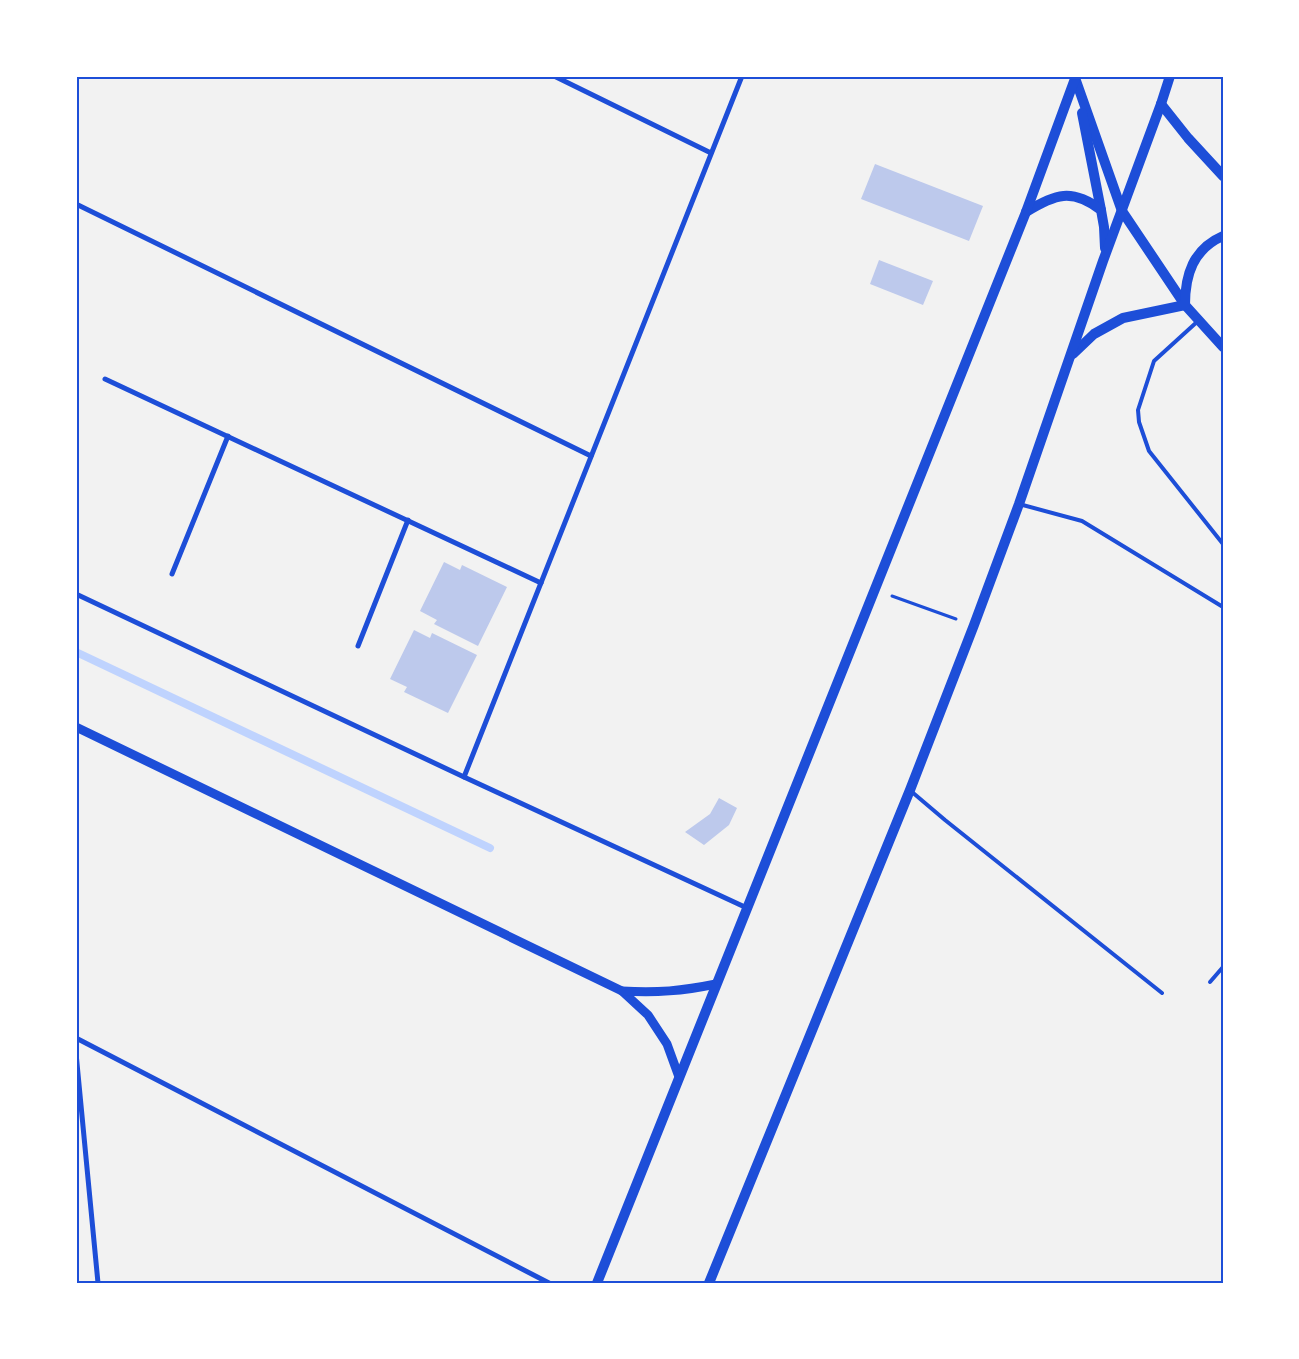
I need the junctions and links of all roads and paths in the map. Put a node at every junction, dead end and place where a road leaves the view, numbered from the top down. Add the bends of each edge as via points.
1 (554, 76) edge
2 (742, 76) edge
3 (1170, 76) edge
4 (1074, 77) edge
5 (1161, 104) junction
6 (712, 153) junction
7 (1223, 176) edge
8 (76, 204) edge
9 (1101, 210) junction
10 (1122, 211) junction
11 (1026, 212) junction
12 (1223, 236) edge
13 (1104, 261) junction
14 (1185, 305) junction
15 (1198, 320) junction
16 (1223, 347) edge
17 (1070, 356) junction
18 (105, 379) dead end
19 (228, 436) junction
20 (591, 456) junction
21 (1019, 504) junction
22 (408, 520) junction
23 (1223, 544) edge
24 (172, 574) dead end
25 (541, 583) junction
26 (76, 594) edge
27 (906, 601) dead end
28 (1223, 607) edge
29 (946, 615) dead end
30 (358, 646) dead end
31 (76, 727) edge
32 (464, 777) junction
33 (910, 790) junction
34 (748, 908) junction
35 (1223, 967) edge
36 (1210, 982) dead end
37 (716, 984) junction
38 (622, 991) junction
39 (1162, 993) dead end
40 (76, 1038) edge
41 (76, 1053) edge
42 (679, 1077) junction
43 (98, 1283) edge
44 (550, 1283) edge
45 (597, 1283) edge
46 (710, 1283) edge

1 - 6 street
2 - 6 street
3 - 5 main road
4 - 9 main road
4 - 10 main road
4 - 11 main road
5 - 7 main road
5 - 10 main road
6 - 20 street
8 - 20 street
9 - 11 main road via 1074,196 1056,196
9 - 13 main road via 1106,240
10 - 13 main road
10 - 14 main road
11 - 34 main road
12 - 14 main road via 1208,244 1190,268
13 - 17 main road
14 - 15 main road
14 - 17 main road via 1123,318 1094,334
15 - 16 main road
15 - 23 lane via 1154,361 1138,410 1139,422 1149,451
17 - 21 main road
18 - 19 street
19 - 22 street
19 - 24 street
20 - 25 street
21 - 28 lane via 1082,521
21 - 33 main road
22 - 25 street
22 - 30 street
25 - 32 street
26 - 32 street
27 - 29 path
31 - 38 street
32 - 34 street
33 - 39 lane
33 - 46 main road
34 - 37 main road
35 - 36 lane
37 - 38 street via 654,993
37 - 42 main road
38 - 42 street via 648,1015 667,1044
40 - 44 street
41 - 43 street
42 - 45 main road

